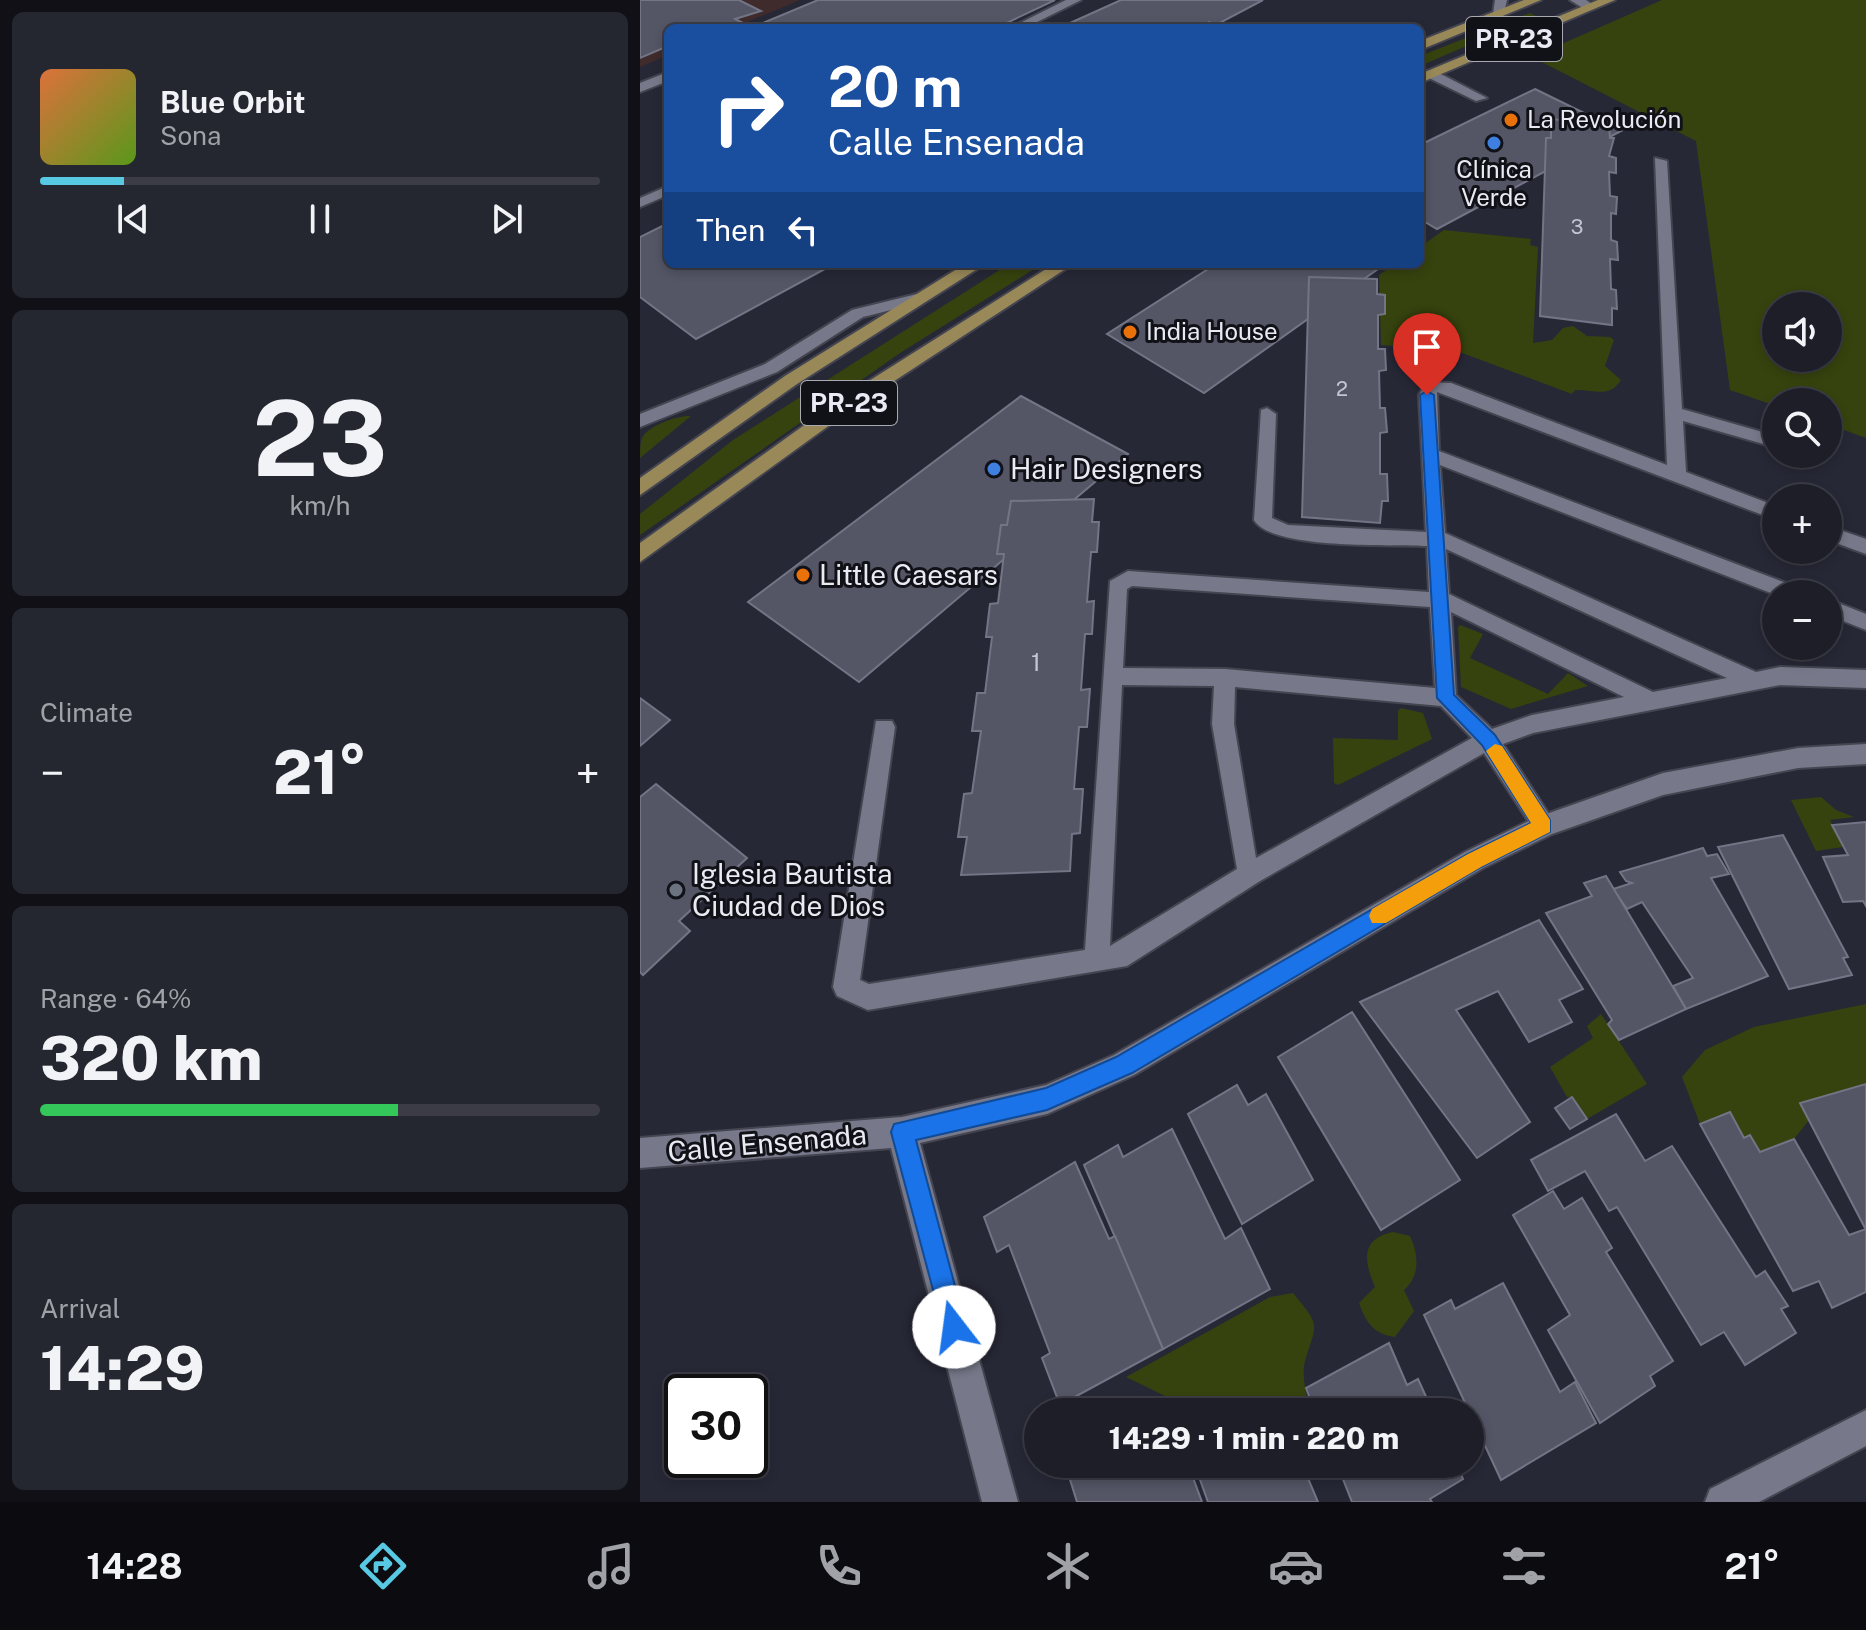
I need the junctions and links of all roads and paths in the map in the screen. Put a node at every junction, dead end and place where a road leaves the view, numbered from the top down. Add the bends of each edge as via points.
1 (1075, 0) edge
2 (1535, 0) edge
3 (1576, 0) edge
4 (1609, 0) edge
5 (1500, 7) edge
6 (1590, 7) junction
7 (1024, 24) edge
8 (1424, 44) edge
9 (1426, 77) edge
10 (664, 78) edge
11 (640, 88) edge
12 (1481, 98) dead end
13 (1660, 161) dead end
14 (664, 192) edge
15 (640, 203) edge
16 (970, 268) edge
17 (1059, 268) edge
18 (917, 299) junction
19 (1674, 413) junction
20 (1267, 414) dead end
21 (640, 421) edge
22 (1762, 438) edge
23 (1430, 454) junction
24 (1677, 475) junction
25 (640, 488) edge
26 (1762, 508) edge
27 (1436, 537) junction
28 (1842, 538) edge
29 (1866, 547) edge
30 (640, 554) edge
31 (1762, 581) edge
32 (1440, 601) junction
33 (1842, 613) edge
34 (1866, 622) edge
35 (1112, 676) junction
36 (1225, 678) junction
37 (1866, 679) edge
38 (1755, 681) junction
39 (1446, 698) junction
40 (1652, 701) junction
41 (884, 727) dead end
42 (1488, 740) junction
43 (1866, 754) edge
44 (1544, 826) junction
45 (1252, 873) junction
46 (1097, 960) junction
47 (902, 1132) junction
48 (640, 1153) edge
49 (1866, 1427) edge
50 (1726, 1501) edge
51 (1000, 1502) edge

1 - 7 lane
2 - 5 main road, PR-23
3 - 6 street
4 - 6 main road, PR-23
5 - 8 main road, PR-23
6 - 9 main road, PR-23
9 - 12 lane
10 - 11 lane
13 - 19 lane
14 - 15 lane
16 - 18 main road, PR-23
17 - 30 main road, PR-23 via 849,402
18 - 21 lane via 858,313 771,368
18 - 25 main road, PR-23 via 791,380
19 - 22 lane
19 - 24 lane
20 - 27 lane via 1263,520 1271,527
23 - 24 lane via 1427,395 1432,386 1445,387
23 - 27 lane
23 - 31 lane
24 - 26 lane
27 - 32 lane
27 - 38 lane
28 - 29 lane
32 - 35 lane via 1128,578 1117,586
32 - 39 lane
32 - 40 lane
33 - 34 lane
35 - 36 lane
35 - 46 lane
36 - 39 lane
36 - 45 lane via 1223,724 1245,861
37 - 38 lane via 1780,676
38 - 40 lane
39 - 42 lane
40 - 42 lane via 1532,724
41 - 46 lane via 846,987 868,997
42 - 44 lane
42 - 45 lane
43 - 44 street, Calle Ensenada via 1798,758 1663,784
44 - 47 street, Calle Ensenada via 1474,860 1124,1065 1047,1099
45 - 46 lane via 1118,957
47 - 48 street, Calle Ensenada
47 - 51 street
49 - 50 street

